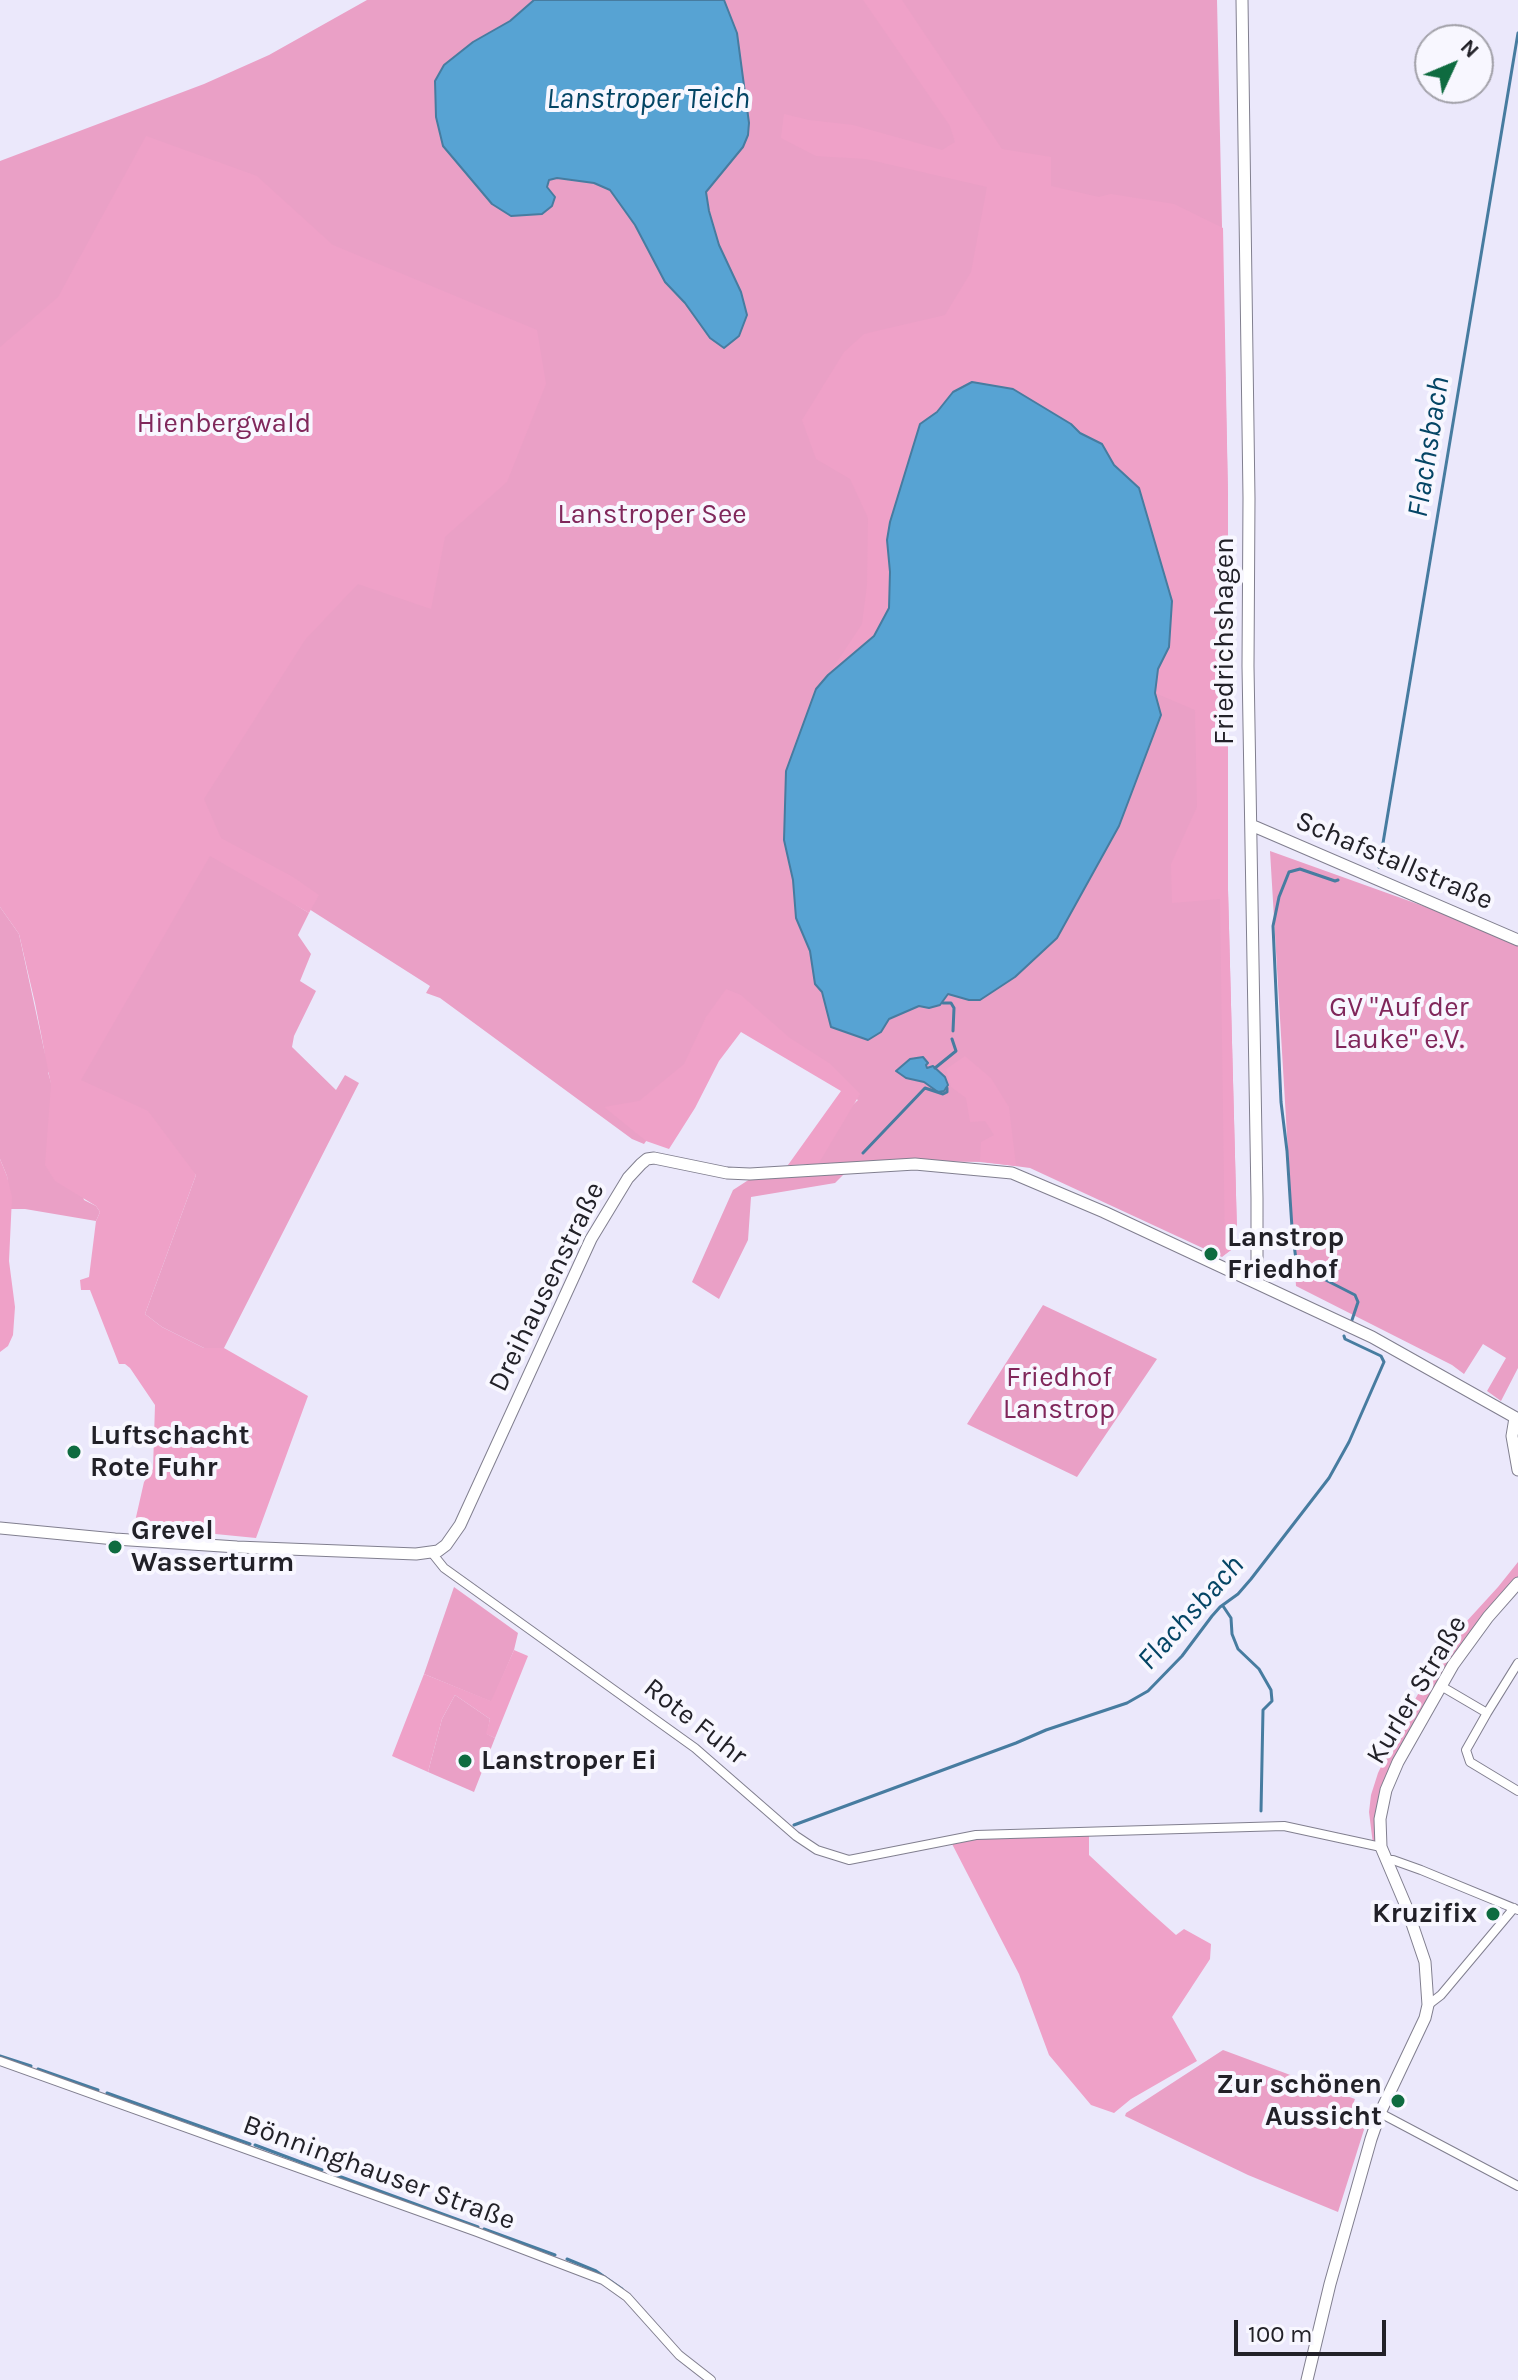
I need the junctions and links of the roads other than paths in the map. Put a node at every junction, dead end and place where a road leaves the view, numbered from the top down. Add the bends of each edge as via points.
1 (1242, 0) edge
2 (1251, 825) junction
3 (1518, 940) edge
4 (1252, 1281) junction
5 (1517, 1419) edge
6 (1518, 1470) edge
7 (0, 1528) edge
8 (432, 1553) junction
9 (1518, 1583) edge
10 (1518, 1663) edge
11 (1441, 1686) junction
12 (1487, 1713) junction
13 (1518, 1791) edge
14 (1381, 1847) junction
15 (1386, 1860) junction
16 (1516, 1909) edge
17 (1428, 2005) junction
18 (0, 2061) edge
19 (1380, 2113) junction
20 (1518, 2186) edge
21 (711, 2380) edge
22 (1307, 2380) edge

1 - 2 main road, Friedrichshagen
2 - 3 main road, Schafstallstraße
2 - 4 main road, Friedrichshagen via 1257,1198 1257,1267
4 - 5 main road via 1372,1337
4 - 8 main road, Dreihausenstraße via 1000,1170 915,1164 750,1174 647,1159 628,1178 591,1239 460,1525 446,1545
5 - 6 main road via 1512,1436
7 - 8 main road via 184,1544
8 - 14 street, Rote Fuhr via 444,1568 695,1748 796,1836 817,1850 849,1860 976,1835 1260,1826 1297,1828
9 - 11 main road, Kurler Straße
10 - 12 street
11 - 12 street
11 - 14 main road, Kurler Straße via 1386,1790
12 - 13 street via 1466,1750 1470,1762
14 - 15 main road, Kurler Straße
15 - 16 street
15 - 17 main road, Kurler Straße via 1425,1962
16 - 17 street
17 - 19 main road, Kurler Straße
18 - 21 street, Bönninghauser Straße via 603,2280
19 - 20 street
19 - 22 main road, Kurler Straße

